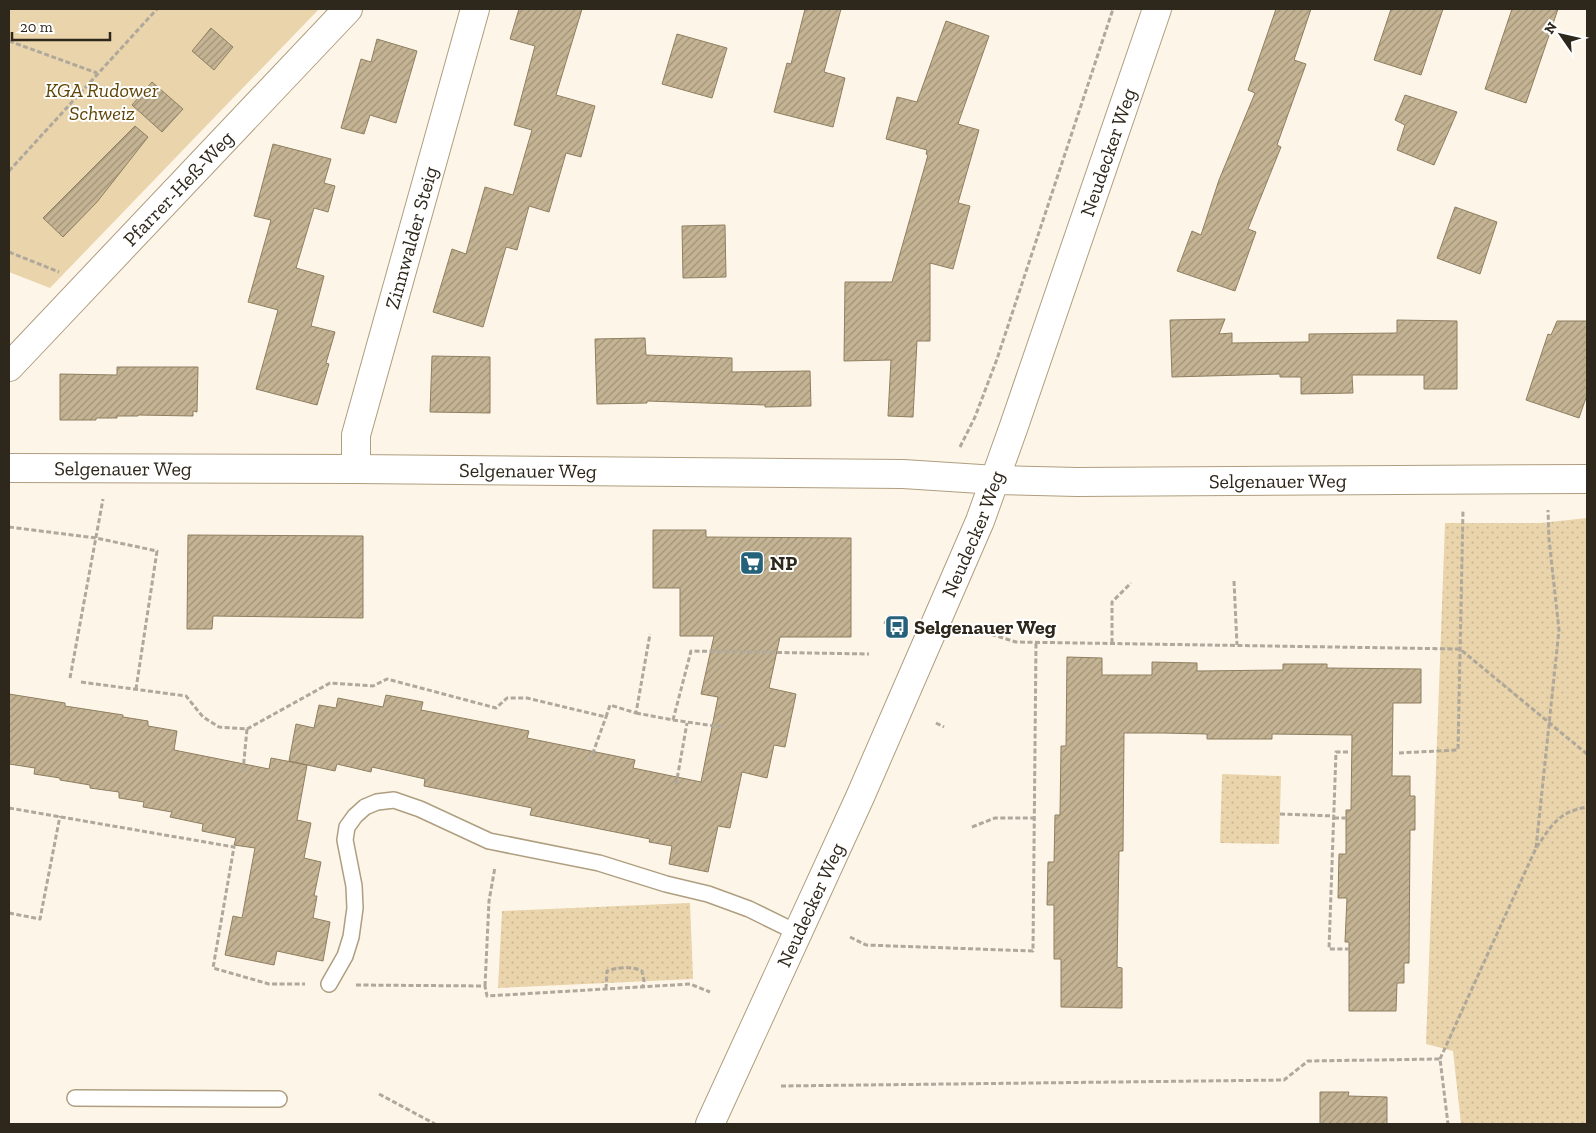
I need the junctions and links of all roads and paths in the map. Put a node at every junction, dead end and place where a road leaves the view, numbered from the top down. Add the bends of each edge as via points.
1 (157, 9) edge
2 (348, 9) edge
3 (475, 9) edge
4 (1113, 9) edge
5 (1157, 9) edge
6 (9, 41) edge
7 (98, 74) junction
8 (9, 171) edge
9 (9, 252) edge
10 (64, 274) dead end
11 (9, 367) edge
12 (956, 454) dead end
13 (9, 468) edge
14 (106, 468) junction
15 (356, 469) junction
16 (1548, 479) junction
17 (1587, 479) edge
18 (996, 480) junction
19 (1464, 480) junction
20 (9, 527) edge
21 (96, 538) junction
22 (1234, 580) dead end
23 (1131, 583) dead end
24 (884, 622) dead end
25 (897, 628) dead end
26 (984, 632) dead end
27 (650, 634) dead end
28 (1036, 642) junction
29 (1112, 643) junction
30 (1237, 645) junction
31 (1460, 649) junction
32 (869, 654) dead end
33 (70, 678) dead end
34 (81, 682) dead end
35 (136, 689) junction
36 (636, 713) junction
37 (606, 717) junction
38 (672, 720) junction
39 (687, 723) junction
40 (936, 723) dead end
41 (1550, 723) junction
42 (722, 727) dead end
43 (944, 727) dead end
44 (247, 729) junction
45 (1348, 752) dead end
46 (1399, 753) dead end
47 (1587, 754) edge
48 (590, 761) dead end
49 (243, 771) dead end
50 (676, 785) dead end
51 (1587, 807) edge
52 (1280, 814) dead end
53 (60, 816) dead end
54 (1334, 817) junction
55 (1034, 818) junction
56 (1346, 818) dead end
57 (972, 827) dead end
58 (499, 844) junction
59 (1536, 848) junction
60 (9, 913) edge
61 (798, 933) junction
62 (850, 937) dead end
63 (1349, 949) dead end
64 (328, 984) dead end
65 (485, 986) dead end
66 (643, 986) dead end
67 (606, 989) dead end
68 (1440, 1059) junction
69 (781, 1086) dead end
70 (379, 1094) dead end
71 (74, 1098) dead end
72 (279, 1100) dead end
73 (435, 1124) edge
74 (710, 1124) edge
75 (1448, 1124) edge

1 - 7 path
2 - 11 street, Pfarrer-Heß-Weg
3 - 15 street, Zinnwalder Steig via 356,434
4 - 12 path via 997,359 975,417
5 - 18 street, Neudecker Weg
6 - 7 path
7 - 8 path
9 - 10 path
13 - 14 street, Selgenauer Weg
14 - 15 street, Selgenauer Weg
14 - 21 path
15 - 18 street, Selgenauer Weg via 903,474
16 - 17 street, Selgenauer Weg
16 - 19 street, Selgenauer Weg
16 - 41 path via 1549,539 1559,630
18 - 19 street, Selgenauer Weg
18 - 61 street, Neudecker Weg
19 - 31 path
20 - 21 path
21 - 33 path
21 - 35 path via 157,551
22 - 30 path
23 - 29 path via 1112,602
24 - 25 path
26 - 28 path via 1016,642
27 - 36 path
28 - 29 path
28 - 55 path
29 - 30 path
30 - 31 path
31 - 41 path
31 - 46 path via 1458,750
32 - 38 path via 691,651
34 - 35 path
35 - 44 path via 186,696 203,716 219,727
36 - 37 path via 610,704
36 - 38 path
37 - 44 path via 527,698 507,698 496,708 386,679 372,686 330,683
37 - 48 path
38 - 39 path
39 - 42 path
39 - 50 path
40 - 43 path
41 - 47 path
41 - 59 path
44 - 49 path
45 - 54 path via 1336,752
51 - 59 path via 1556,820
52 - 54 path
53 - 60 path via 40,919
54 - 56 path
54 - 63 path via 1329,949
55 - 57 path via 994,818
55 - 62 path via 1034,952 866,945
58 - 61 lane via 599,863 708,894 749,909
58 - 64 lane via 394,800 365,807 347,827 345,840 355,908 345,956
58 - 65 path via 489,901
59 - 68 path
61 - 74 street, Neudecker Weg
66 - 67 path via 642,972 634,967 616,968 607,971
68 - 69 path via 1308,1062 1284,1080
68 - 75 path
70 - 73 path
71 - 72 lane

